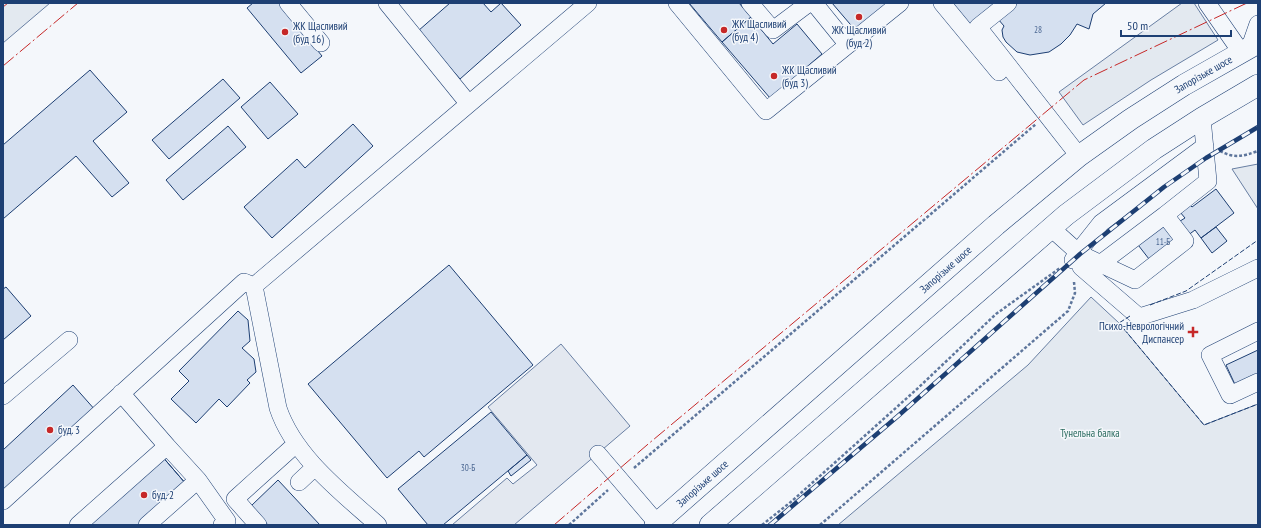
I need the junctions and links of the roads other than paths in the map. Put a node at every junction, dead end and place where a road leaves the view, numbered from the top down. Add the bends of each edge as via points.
1 (288, 3) edge
2 (387, 3) edge
3 (587, 3) edge
4 (677, 3) edge
5 (750, 3) edge
6 (809, 3) edge
7 (814, 3) edge
8 (900, 3) edge
9 (942, 3) edge
10 (1008, 3) edge
11 (1207, 3) edge
12 (1258, 24) edge
13 (321, 43) dead end
14 (848, 45) junction
15 (1250, 48) edge
16 (1258, 85) edge
17 (468, 103) junction
18 (1202, 118) junction
19 (1061, 132) junction
20 (1205, 146) junction
21 (1079, 156) junction
22 (1165, 215) junction
23 (1051, 228) junction
24 (1077, 255) junction
25 (1100, 264) junction
26 (1258, 268) edge
27 (254, 286) junction
28 (1258, 331) edge
29 (69, 340) dead end
30 (1258, 382) edge
31 (121, 393) junction
32 (3, 396) edge
33 (296, 444) junction
34 (167, 446) junction
35 (598, 454) dead end
36 (315, 467) junction
37 (198, 480) junction
38 (299, 482) dead end
39 (3, 501) edge
40 (375, 524) edge
41 (656, 524) edge
42 (78, 525) edge
43 (148, 525) edge
44 (222, 525) edge
45 (258, 525) edge
46 (710, 525) edge

1 - 13 street
2 - 17 street
3 - 17 street
4 - 14 street via 766,111
5 - 6 street via 773,30
7 - 14 street
8 - 14 street
9 - 19 street via 1029,109 1045,125
10 - 19 street via 978,27
11 - 15 street
12 - 15 street
15 - 21 main road, Запорізьке шосе via 1130,119
16 - 18 main road
17 - 27 street
18 - 20 street
18 - 23 main road via 1148,153
19 - 21 street
20 - 22 street via 1208,181
20 - 24 street via 1101,223
21 - 41 main road, Запорізьке шосе via 996,225
22 - 25 street
22 - 25 street via 1185,240 1135,280
23 - 24 street
23 - 46 main road
24 - 25 street
24 - 26 street via 1081,267 1139,317 1193,300
27 - 31 street via 244,282
27 - 33 street via 278,408 282,421
28 - 30 street via 1210,355 1230,395
29 - 32 street
31 - 34 street
31 - 39 street
33 - 36 street
33 - 45 street via 235,499
34 - 37 street
34 - 42 street
35 - 41 street
36 - 38 street
36 - 40 street
37 - 43 street
37 - 44 street via 227,521

